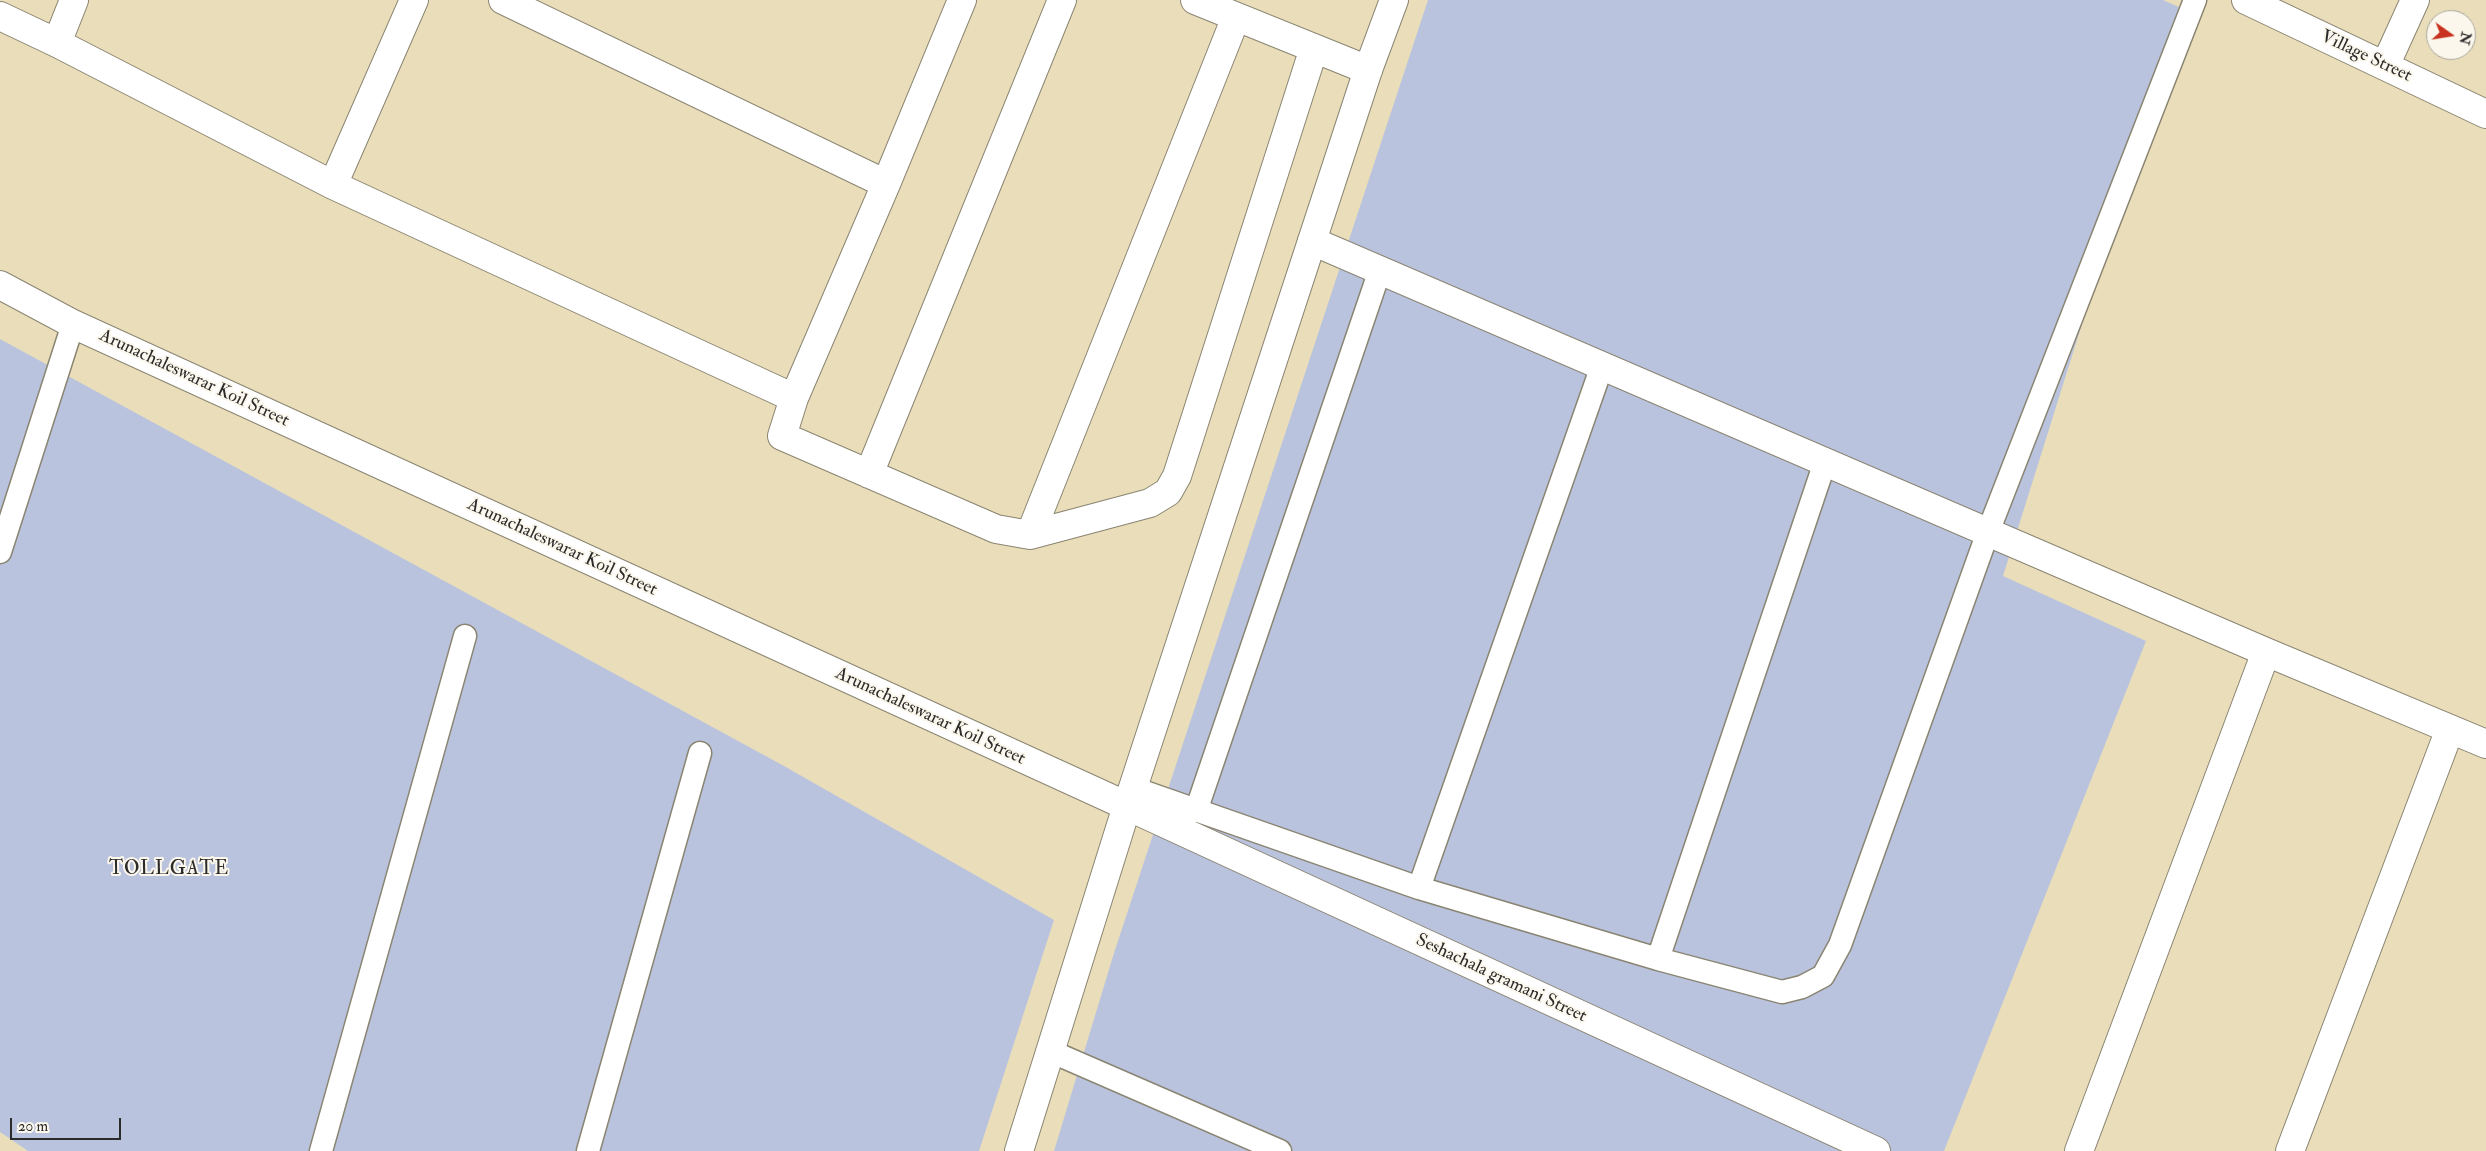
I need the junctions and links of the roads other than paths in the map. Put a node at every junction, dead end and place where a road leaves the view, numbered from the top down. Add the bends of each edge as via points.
1 (74, 0) edge
2 (414, 0) edge
3 (503, 0) edge
4 (962, 0) edge
5 (1062, 0) edge
6 (1195, 0) edge
7 (1394, 0) edge
8 (2195, 0) edge
9 (2246, 0) edge
10 (2415, 0) edge
11 (2287, 9) edge
12 (0, 16) edge
13 (1236, 17) junction
14 (57, 43) junction
15 (1314, 48) junction
16 (2385, 66) junction
17 (1368, 70) junction
18 (2486, 114) edge
19 (886, 184) junction
20 (333, 185) junction
21 (1312, 241) junction
22 (1380, 270) junction
23 (0, 285) edge
24 (73, 324) junction
25 (1602, 366) junction
26 (794, 398) junction
27 (1825, 462) junction
28 (869, 474) junction
29 (1988, 532) junction
30 (1030, 535) junction
31 (0, 552) edge
32 (465, 636) dead end
33 (2266, 652) junction
34 (2450, 729) junction
35 (2486, 744) edge
36 (700, 753) dead end
37 (1130, 797) junction
38 (1196, 811) junction
39 (1419, 888) junction
40 (1658, 959) junction
41 (1050, 1050) junction
42 (321, 1151) edge
43 (588, 1151) edge
44 (1019, 1151) edge
45 (1280, 1151) edge
46 (1876, 1151) edge
47 (2079, 1151) edge
48 (2290, 1151) edge

1 - 14 street
2 - 20 street
3 - 19 street
4 - 19 street
5 - 28 street
6 - 13 street
7 - 17 street
8 - 29 lane
9 - 11 street, Village Street
10 - 16 street
11 - 16 street, Village Street
12 - 14 street
13 - 15 street
13 - 30 street
14 - 20 street
15 - 17 street
15 - 30 street via 1177,476 1168,492 1150,502
16 - 18 street, Village Street
17 - 21 street
19 - 26 street
20 - 26 street
21 - 22 street
21 - 37 street
22 - 25 street
22 - 38 lane
23 - 24 street, Arunachaleswarar Koil Street
24 - 31 lane
24 - 37 street, Arunachaleswarar Koil Street
25 - 27 street
25 - 39 lane
26 - 28 street via 782,436
27 - 29 street
27 - 40 lane
28 - 30 street via 996,528
29 - 33 street
29 - 40 lane via 1840,945 1823,976 1802,987 1782,992
32 - 42 lane
33 - 34 street
33 - 47 street
34 - 35 street
34 - 48 street
36 - 43 lane
37 - 38 lane
37 - 41 street
37 - 46 street, Seshachala gramani Street
38 - 39 lane
39 - 40 lane
41 - 44 street
41 - 45 lane

